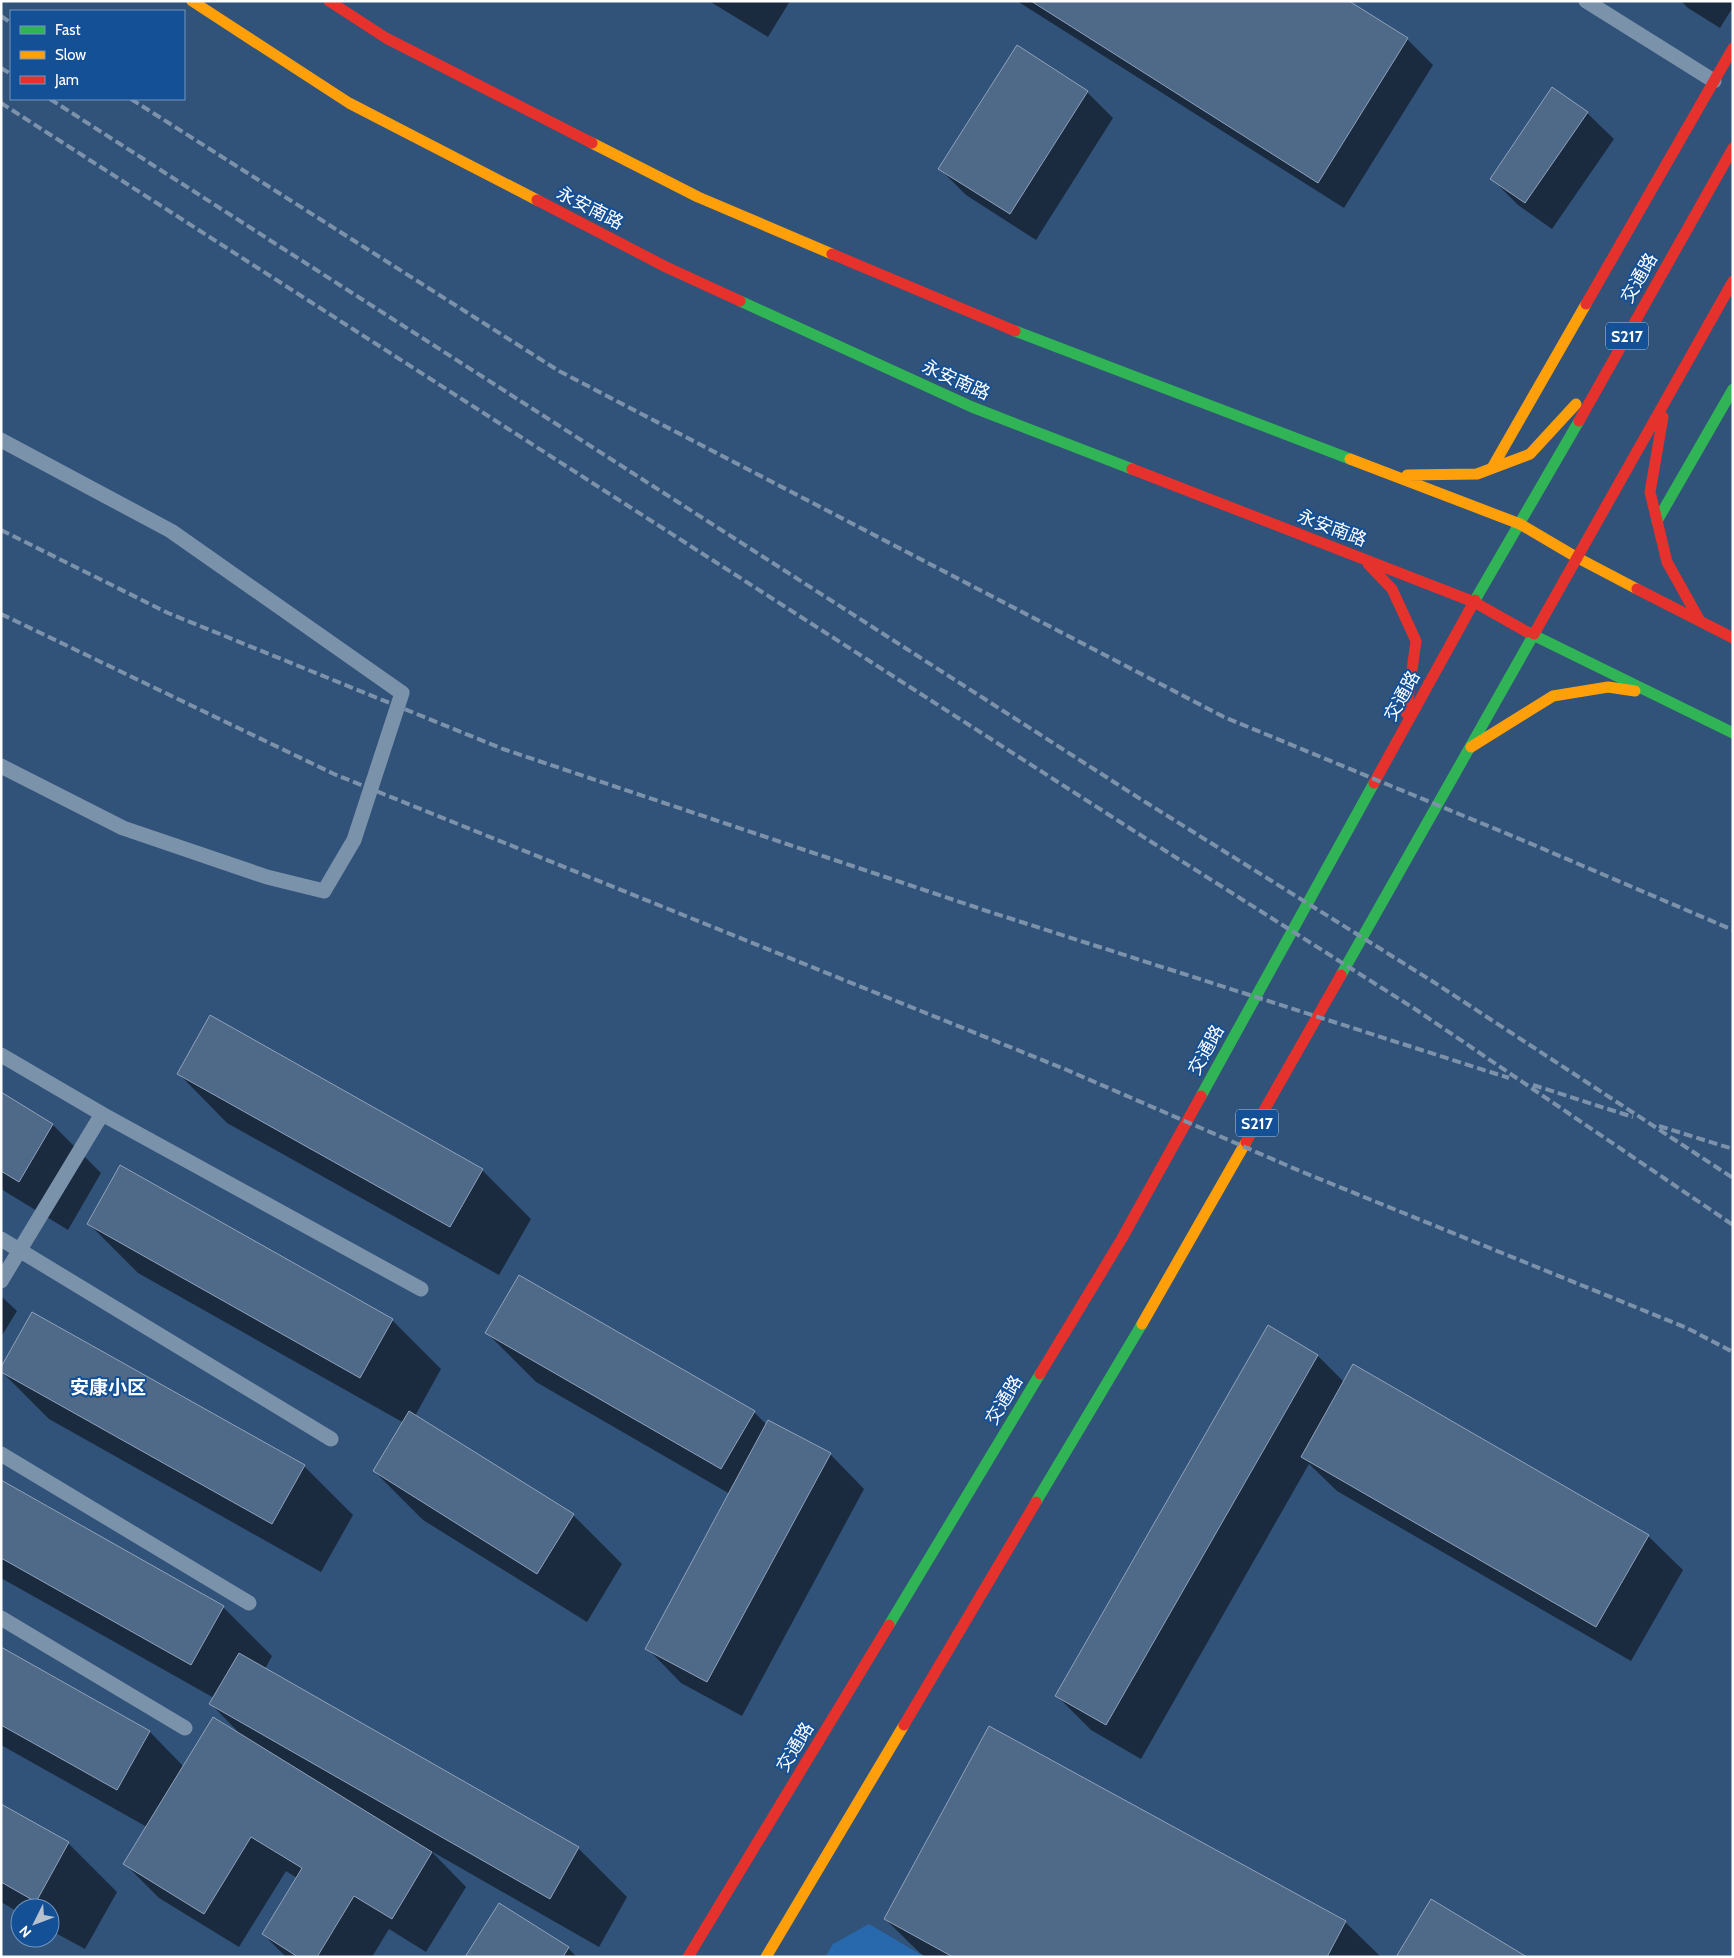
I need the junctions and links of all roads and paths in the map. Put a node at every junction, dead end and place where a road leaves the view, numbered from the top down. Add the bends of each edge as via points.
1 (192, 1) edge
2 (329, 1) edge
3 (1586, 1) edge
4 (1733, 48) edge
5 (1714, 81) junction
6 (1733, 148) edge
7 (1733, 281) edge
8 (1608, 370) junction
9 (1733, 389) edge
10 (1666, 399) junction
11 (1, 440) edge
12 (1492, 468) junction
13 (1393, 475) junction
14 (1657, 521) junction
15 (1520, 524) junction
16 (1576, 556) junction
17 (1364, 559) junction
18 (1474, 602) junction
19 (1700, 621) junction
20 (1532, 635) junction
21 (1733, 638) edge
22 (1654, 694) junction
23 (1404, 728) junction
24 (1733, 733) edge
25 (1468, 750) junction
26 (1, 766) edge
27 (1, 1056) edge
28 (102, 1114) junction
29 (1, 1239) edge
30 (20, 1250) junction
31 (1, 1281) edge
32 (421, 1289) dead end
33 (331, 1439) dead end
34 (1, 1454) edge
35 (249, 1603) dead end
36 (1, 1618) edge
37 (185, 1728) dead end
38 (688, 1957) edge
39 (766, 1957) edge

1 - 17 main road, 永安南路 via 349,103 666,267 972,407
2 - 13 main road via 386,38 698,197 1010,329
3 - 5 lane
4 - 5 main road
5 - 12 main road
6 - 8 main road, 交通路 / S217
7 - 10 main road, S217
8 - 12 main road via 1530,454
8 - 15 main road, 交通路 / S217
9 - 14 main road
10 - 14 main road via 1650,492
10 - 16 main road, S217
11 - 26 lane via 171,531 402,693 354,840 324,891 268,877 123,828
12 - 13 main road via 1477,474
13 - 15 main road
14 - 19 main road via 1667,562
15 - 16 main road
15 - 18 main road, 交通路 / S217
16 - 19 main road
16 - 20 main road, S217
17 - 18 main road, 永安南路
17 - 23 main road via 1392,588 1416,640
18 - 20 main road, 永安南路
18 - 23 main road, 交通路 / S217
19 - 21 main road
20 - 22 main road, 永安南路
20 - 25 main road, S217
22 - 24 main road, 永安南路
22 - 25 main road via 1608,687 1553,696
23 - 38 main road, 交通路 / S217 via 1121,1240
25 - 39 main road, S217 via 1177,1265
27 - 28 lane
28 - 30 lane
28 - 32 lane
29 - 30 lane
30 - 31 lane
30 - 33 lane
34 - 35 lane
36 - 37 lane

